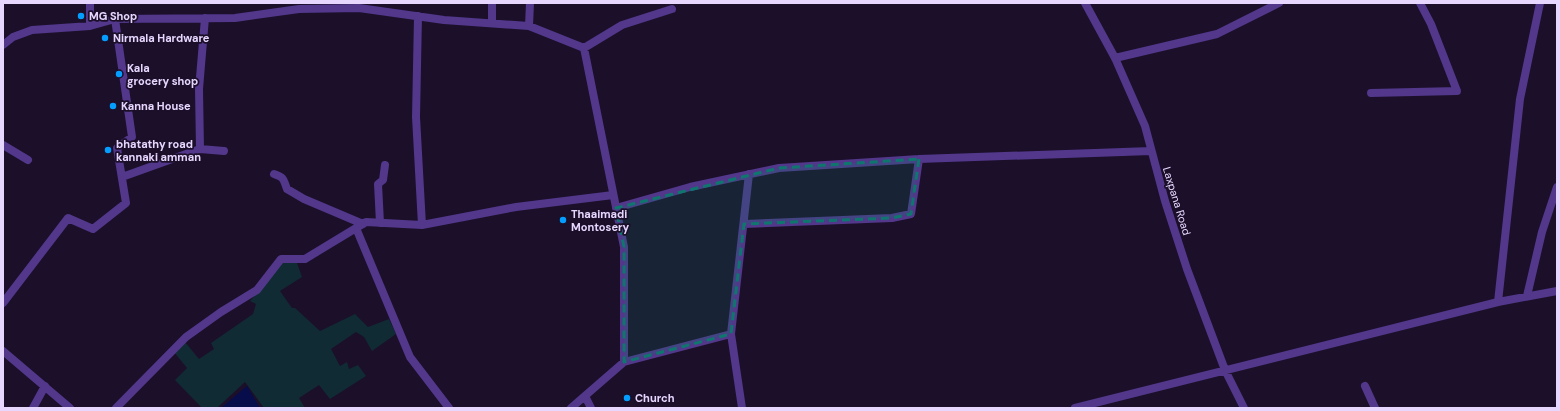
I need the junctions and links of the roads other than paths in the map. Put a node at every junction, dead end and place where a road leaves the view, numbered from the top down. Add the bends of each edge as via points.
1 (90, 3) edge
2 (492, 3) edge
3 (530, 3) edge
4 (1085, 3) edge
5 (1280, 3) edge
6 (1420, 3) edge
7 (1540, 3) edge
8 (672, 9) dead end
9 (418, 16) junction
10 (205, 18) junction
11 (115, 19) junction
12 (492, 23) junction
13 (90, 26) junction
14 (528, 26) junction
15 (3, 45) edge
16 (584, 48) junction
17 (1115, 58) junction
18 (1371, 93) dead end
19 (3, 146) edge
20 (200, 150) junction
21 (224, 151) dead end
22 (1151, 151) junction
23 (919, 159) junction
24 (28, 160) dead end
25 (385, 165) dead end
26 (274, 174) dead end
27 (749, 174) junction
28 (122, 177) junction
29 (1557, 187) edge
30 (613, 195) junction
31 (616, 208) junction
32 (380, 223) junction
33 (744, 224) junction
34 (422, 225) junction
35 (359, 226) junction
36 (1557, 291) edge
37 (1528, 296) junction
38 (1498, 302) junction
39 (3, 303) edge
40 (731, 334) junction
41 (3, 351) edge
42 (624, 362) junction
43 (1226, 370) junction
44 (45, 386) junction
45 (1365, 386) dead end
46 (585, 396) junction
47 (33, 408) edge
48 (70, 408) edge
49 (116, 408) edge
50 (449, 408) edge
51 (571, 408) edge
52 (591, 408) edge
53 (742, 408) edge
54 (1074, 408) edge
55 (1244, 408) edge
56 (1375, 408) edge

1 - 13 street
2 - 12 street
3 - 14 street
4 - 17 street, Laxpana Road
5 - 17 street via 1217,34
6 - 18 street via 1431,24 1457,91
7 - 38 street via 1520,100
8 - 16 street via 622,24
9 - 10 street via 359,8 299,9 235,18
9 - 12 street
9 - 34 street via 416,117
10 - 11 street
10 - 20 street via 199,89
11 - 13 street
11 - 28 street via 132,137 118,148
12 - 14 street
13 - 15 street via 32,30 13,37
14 - 16 street
16 - 30 street
17 - 22 street, Laxpana Road via 1145,126
19 - 24 street
20 - 21 street
20 - 28 street
22 - 23 street
22 - 43 street, Laxpana Road via 1186,269
23 - 27 street via 779,168
23 - 33 street via 911,214 892,218
25 - 32 street via 383,180 378,184
26 - 35 street via 285,180 287,189
27 - 31 street
27 - 33 street
28 - 39 street via 126,203 93,230 68,218
29 - 37 street via 1542,232
30 - 31 street
30 - 34 street via 516,207
31 - 42 street via 624,247
32 - 34 street
32 - 35 street via 366,222
33 - 40 street
35 - 49 street via 305,259 281,259 257,290 186,337
35 - 50 street via 410,357
36 - 37 street
37 - 38 street
38 - 43 street
40 - 42 street
40 - 53 street
41 - 44 street
42 - 46 street
43 - 54 street
43 - 55 street, Laxpana Road
44 - 47 street
44 - 48 street
45 - 56 street
46 - 51 street
46 - 52 street

